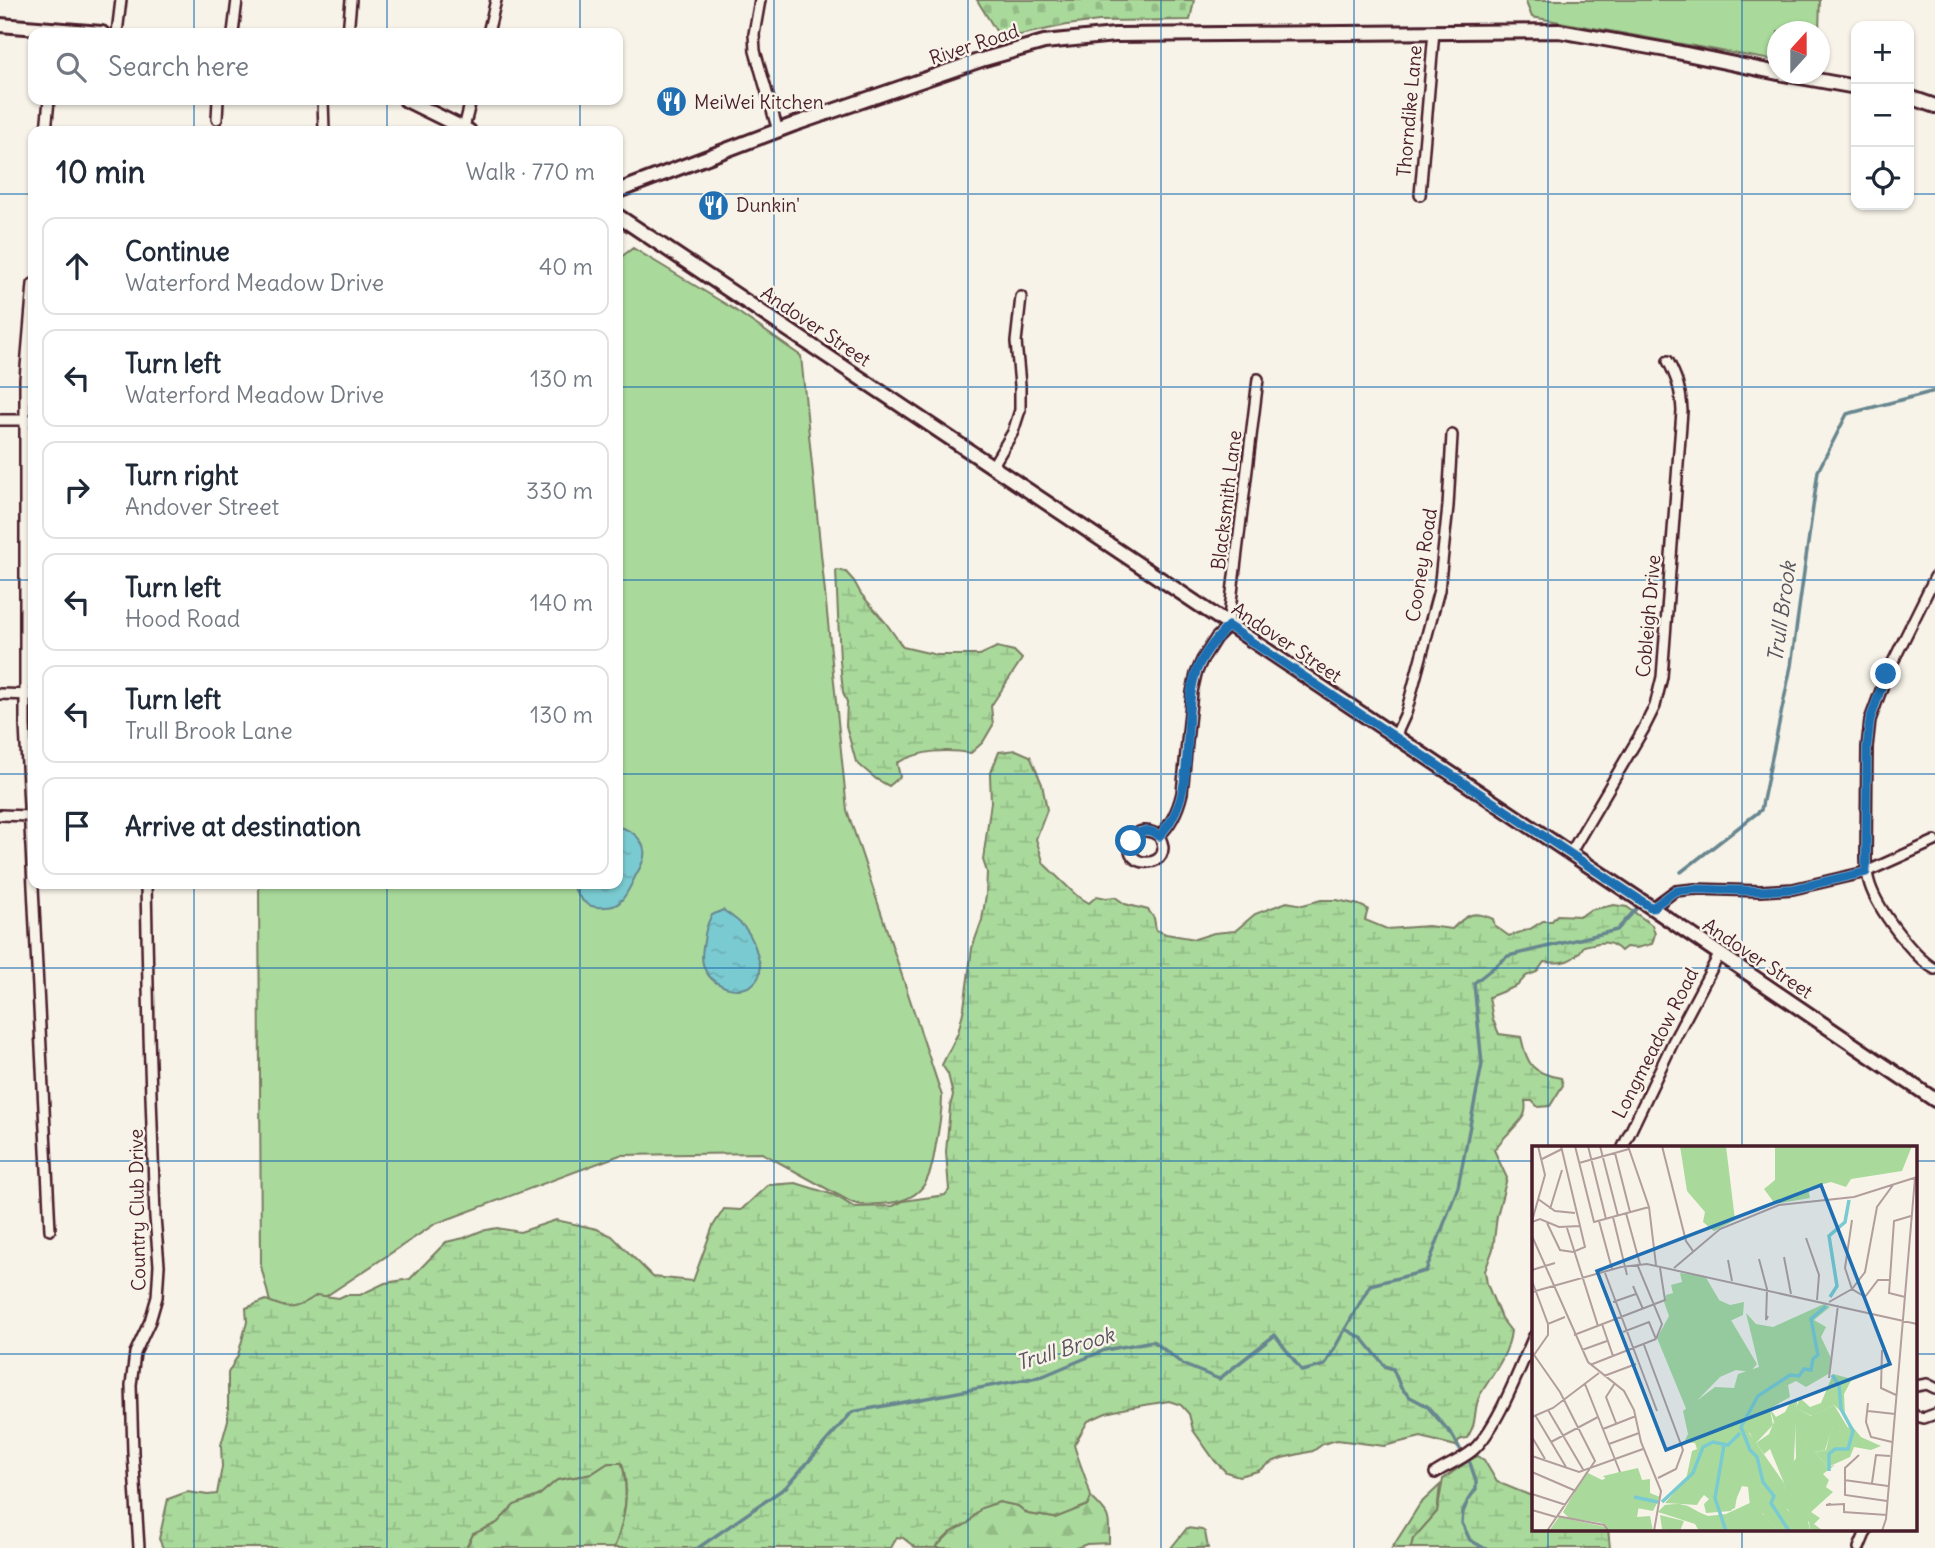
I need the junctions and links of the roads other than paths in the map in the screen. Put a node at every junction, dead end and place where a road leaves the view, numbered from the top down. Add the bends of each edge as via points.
1 (121, 0) edge
2 (237, 0) edge
3 (351, 0) edge
4 (496, 0) edge
5 (760, 0) edge
6 (0, 25) edge
7 (28, 28) edge
8 (118, 28) edge
9 (234, 28) edge
10 (348, 28) edge
11 (489, 28) edge
12 (1434, 31) junction
13 (1767, 70) edge
14 (1830, 82) edge
15 (1851, 86) edge
16 (1914, 99) edge
17 (49, 105) edge
18 (218, 105) edge
19 (323, 105) edge
20 (416, 105) edge
21 (470, 105) edge
22 (1935, 106) edge
23 (217, 118) dead end
24 (46, 126) edge
25 (324, 126) edge
26 (459, 126) edge
27 (468, 126) edge
28 (778, 131) junction
29 (623, 189) edge
30 (1420, 195) dead end
31 (623, 219) edge
32 (1021, 297) dead end
33 (28, 343) edge
34 (1668, 362) dead end
35 (1258, 379) dead end
36 (28, 410) edge
37 (0, 419) edge
38 (28, 420) edge
39 (1452, 435) dead end
40 (992, 467) junction
41 (1935, 578) edge
42 (1228, 626) junction
43 (0, 694) edge
44 (28, 695) edge
45 (1395, 737) junction
46 (0, 816) edge
47 (28, 816) edge
48 (1159, 836) dead end
49 (1935, 841) edge
50 (1570, 854) junction
51 (1866, 872) junction
52 (33, 889) edge
53 (146, 889) edge
54 (1652, 908) junction
55 (1719, 955) junction
56 (1935, 969) edge
57 (1935, 1100) edge
58 (1623, 1146) edge
59 (50, 1230) dead end
60 (1532, 1340) edge
61 (1918, 1386) edge
62 (1935, 1388) edge
63 (1935, 1414) edge
64 (1918, 1418) edge
65 (1435, 1473) dead end
66 (1867, 1530) edge
67 (139, 1548) edge
68 (1858, 1548) edge

1 - 8 street
2 - 9 street
3 - 10 street
4 - 11 street
5 - 28 street via 755,51
6 - 7 main road
12 - 13 main road, River Road via 1559,31
12 - 28 main road, River Road via 1115,35 1044,42
12 - 30 street, Thorndike Lane
14 - 15 main road
16 - 22 main road
17 - 24 street
18 - 23 street
19 - 25 street
20 - 26 main road
21 - 27 street
28 - 29 main road, River Road
31 - 40 main road, Andover Street
32 - 40 street via 1016,342 1020,410
33 - 36 street
34 - 50 street, Cobleigh Drive via 1677,377 1682,411 1662,677 1643,730
35 - 42 street, Blacksmith Lane
37 - 38 street
39 - 45 street, Cooney Road via 1439,590 1406,713
40 - 42 main road, Andover Street
41 - 51 street via 1886,674 1870,720
42 - 45 main road, Andover Street
42 - 48 street via 1196,674 1182,793 1175,816
43 - 44 street
45 - 50 main road, Andover Street
46 - 47 street
49 - 51 street
50 - 54 main road, Andover Street
51 - 54 street via 1793,889 1675,891
51 - 56 street via 1888,917 1915,953
52 - 59 street
53 - 67 street, Country Club Drive via 159,1265 157,1297 135,1353 131,1385
54 - 55 main road, Andover Street
55 - 57 main road, Andover Street
55 - 58 street, Longmeadow Road
60 - 65 street via 1481,1443
61 - 62 street
63 - 64 street
66 - 68 street

